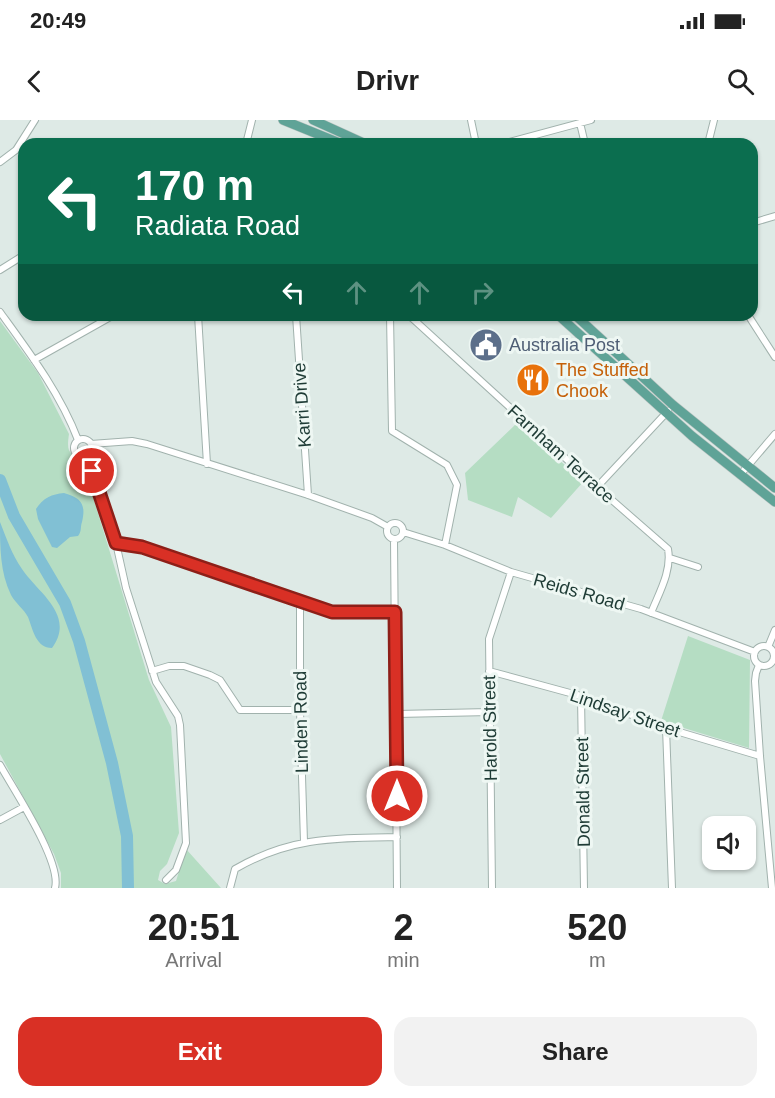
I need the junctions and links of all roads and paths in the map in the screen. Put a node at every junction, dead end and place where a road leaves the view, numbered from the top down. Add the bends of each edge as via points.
1 (35, 120) edge
2 (252, 120) edge
3 (283, 120) edge
4 (313, 120) edge
5 (471, 120) edge
6 (591, 120) edge
7 (714, 120) edge
8 (580, 123) junction
9 (24, 138) edge
10 (248, 138) edge
11 (327, 138) edge
12 (353, 138) edge
13 (475, 138) edge
14 (524, 138) edge
15 (584, 138) edge
16 (710, 138) edge
17 (18, 147) edge
18 (0, 162) edge
19 (775, 216) edge
20 (758, 221) edge
21 (18, 259) edge
22 (0, 270) edge
23 (0, 312) edge
24 (103, 321) edge
25 (198, 321) edge
26 (296, 321) edge
27 (390, 321) edge
28 (415, 321) edge
29 (568, 321) edge
30 (582, 321) edge
31 (752, 321) edge
32 (775, 357) edge
33 (34, 360) junction
34 (673, 405) junction
35 (666, 413) junction
36 (775, 434) edge
37 (78, 440) junction
38 (90, 444) junction
39 (87, 456) junction
40 (207, 464) junction
41 (747, 466) junction
42 (740, 475) junction
43 (597, 487) junction
44 (775, 488) edge
45 (308, 495) junction
46 (775, 502) edge
47 (388, 527) junction
48 (403, 532) junction
49 (394, 539) junction
50 (116, 543) junction
51 (445, 545) junction
52 (670, 558) junction
53 (698, 567) dead end
54 (511, 572) junction
55 (300, 603) junction
56 (395, 612) junction
57 (651, 613) junction
58 (775, 630) edge
59 (768, 647) junction
60 (755, 652) junction
61 (775, 658) edge
62 (759, 665) junction
63 (489, 670) junction
64 (152, 671) junction
65 (581, 696) junction
66 (300, 710) junction
67 (490, 712) junction
68 (397, 714) junction
69 (666, 728) junction
70 (760, 756) junction
71 (0, 765) edge
72 (24, 807) junction
73 (0, 820) edge
74 (397, 837) junction
75 (304, 842) junction
76 (166, 880) dead end
77 (55, 888) edge
78 (230, 888) edge
79 (397, 888) edge
80 (492, 888) edge
81 (584, 888) edge
82 (672, 888) edge
83 (772, 888) edge

1 - 9 street
2 - 10 street
3 - 11 main road
4 - 12 main road
5 - 13 street
6 - 8 street
7 - 16 street
8 - 14 street
8 - 15 street
17 - 18 street
19 - 20 street
21 - 22 street
23 - 33 street
24 - 33 street
25 - 40 street
26 - 45 street, Karri Drive
27 - 51 street via 392,431 447,465 458,487
28 - 43 street, Farnham Terrace
29 - 35 main road
30 - 34 main road
31 - 32 street
33 - 37 street
34 - 35 street
34 - 41 main road
35 - 42 main road
35 - 43 street
36 - 41 street
37 - 38 street
37 - 39 street via 75,452
38 - 39 street
38 - 40 street via 132,441
39 - 50 street
40 - 45 street
41 - 42 street
41 - 44 main road
42 - 46 main road
43 - 52 street, Farnham Terrace via 669,549
45 - 47 street
47 - 48 street via 399,523
47 - 49 street via 388,534
48 - 49 street
48 - 51 street, Reids Road
49 - 56 street
50 - 55 street via 142,547
50 - 64 street
51 - 54 street, Reids Road
52 - 53 street
52 - 57 street
54 - 57 street, Reids Road
54 - 63 street, Harold Street via 489,639
55 - 56 street via 332,612
55 - 66 street, Linden Road
56 - 68 street
57 - 60 street, Reids Road
58 - 59 street
59 - 60 street
59 - 61 street
60 - 62 street via 754,660
61 - 62 street via 768,666
62 - 70 street via 756,681
63 - 65 street, Lindsay Street
63 - 67 street, Harold Street
64 - 66 street via 184,666 210,675 220,680 240,710
64 - 76 street via 180,725 186,843 176,870
65 - 69 street, Lindsay Street
65 - 81 street, Donald Street
66 - 75 street, Linden Road
67 - 68 street
67 - 80 street, Harold Street
68 - 74 street
69 - 70 street, Lindsay Street
69 - 82 street
70 - 83 street
71 - 72 street
72 - 73 street
72 - 77 street via 51,859 57,880
74 - 75 street
74 - 79 street
75 - 78 street via 253,858 235,869

